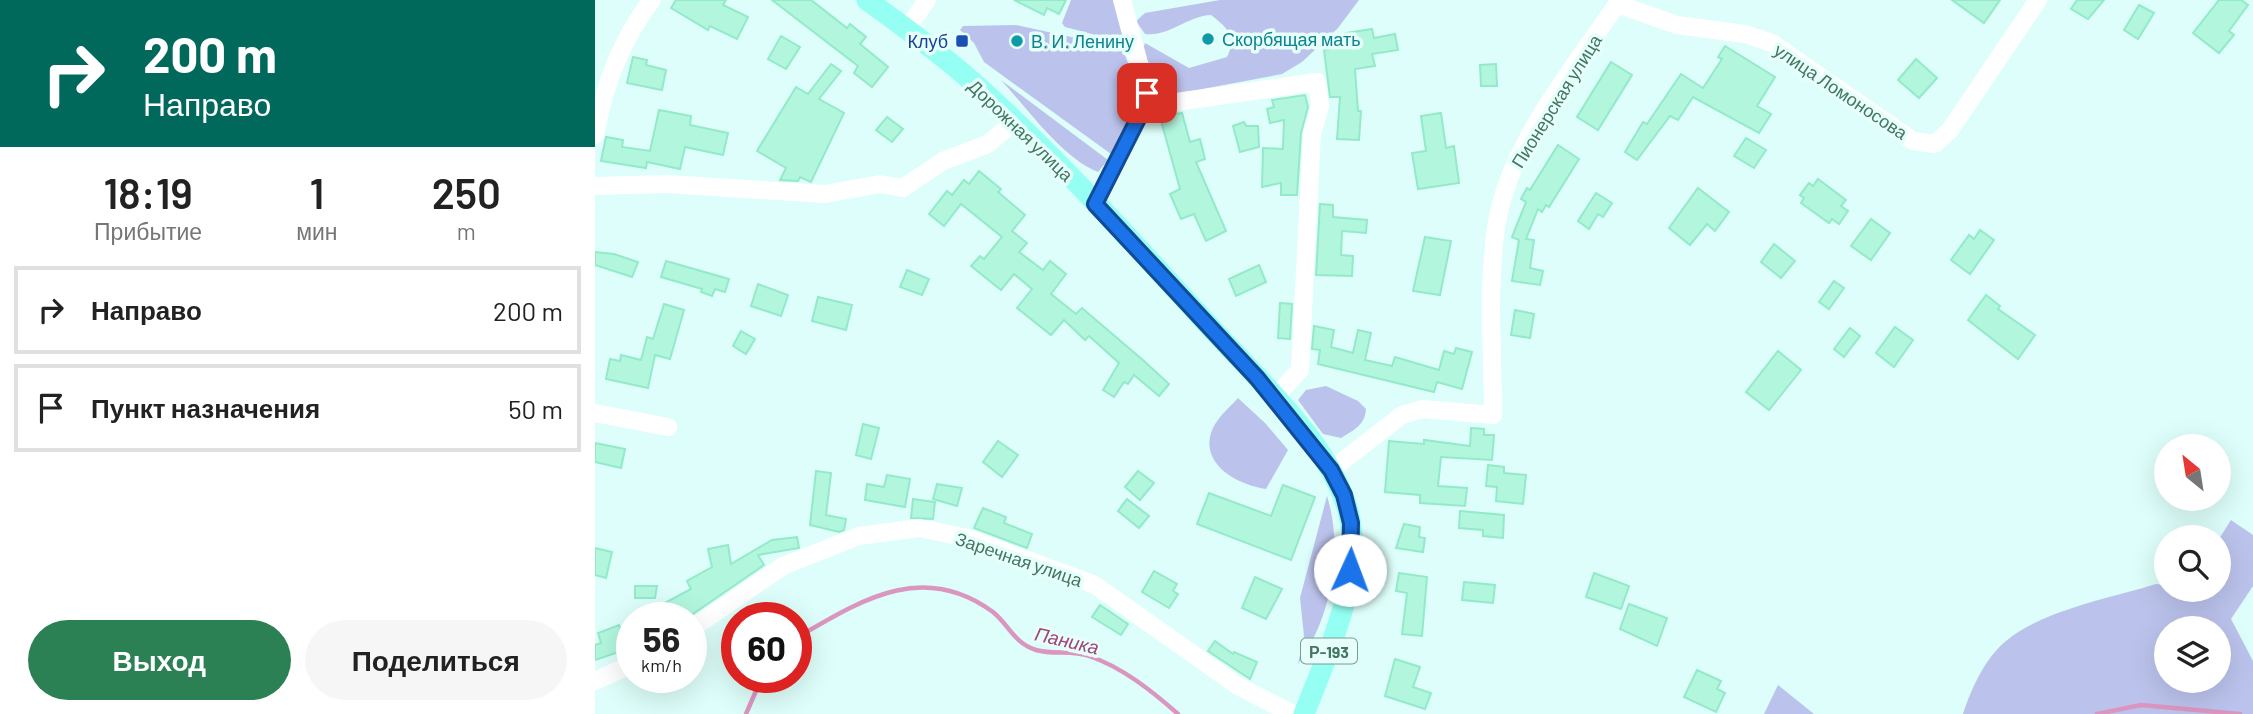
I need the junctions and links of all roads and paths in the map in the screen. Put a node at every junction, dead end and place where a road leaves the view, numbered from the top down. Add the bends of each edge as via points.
1 (652, 0) edge
2 (867, 0) edge
3 (927, 0) edge
4 (1122, 0) edge
5 (2038, 0) edge
6 (1619, 2) edge
7 (907, 29) junction
8 (1146, 103) junction
9 (1015, 121) junction
10 (595, 135) edge
11 (595, 186) edge
12 (1095, 204) junction
13 (1274, 398) junction
14 (595, 413) edge
15 (668, 427) dead end
16 (1331, 470) junction
17 (707, 618) edge
18 (616, 671) edge
19 (595, 681) edge
20 (1293, 714) edge
21 (1304, 714) edge

1 - 10 street via 616,59
2 - 7 main road, Дорожная улица / Р-193
3 - 7 street
4 - 8 street
5 - 6 street, улица Ломоносова via 1950,130 1935,144 1913,141 1772,43 1745,34 1677,25
6 - 16 street, Пионерская улица via 1555,97 1510,176 1496,226 1493,263 1493,415 1423,409 1402,415
7 - 9 main road, Дорожная улица / Р-193
8 - 12 street
8 - 13 street via 1317,82 1320,106 1312,134 1300,370
9 - 11 street via 988,144 943,161 903,188 880,184 825,194 667,184
9 - 12 main road, Дорожная улица / Р-193
12 - 13 main road, Дорожная улица / Р-193
13 - 16 main road, Дорожная улица / Р-193
14 - 15 street
16 - 21 main road, Дорожная улица / Р-193 via 1351,523 1348,586
17 - 20 street, Заречная улица via 783,566 859,536 919,528 968,538 1095,585 1238,686
18 - 19 street

